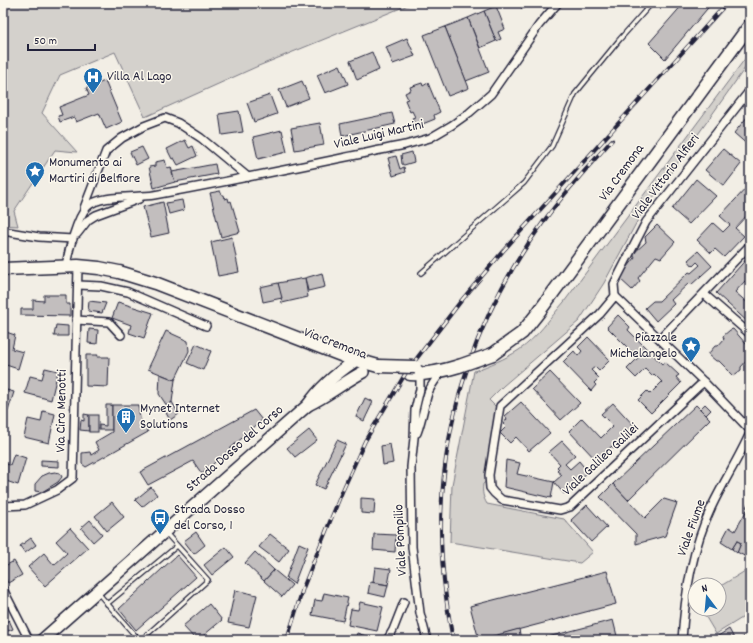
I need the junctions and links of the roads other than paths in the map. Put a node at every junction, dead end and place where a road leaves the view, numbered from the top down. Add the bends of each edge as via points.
1 (558, 3) edge
2 (652, 3) edge
3 (750, 25) edge
4 (750, 90) edge
5 (248, 177) junction
6 (149, 196) junction
7 (81, 215) junction
8 (3, 231) edge
9 (73, 239) junction
10 (750, 245) edge
11 (72, 267) junction
12 (3, 269) edge
13 (421, 274) dead end
14 (78, 285) junction
15 (704, 294) junction
16 (615, 296) junction
17 (76, 320) junction
18 (206, 326) dead end
19 (750, 334) edge
20 (121, 335) dead end
21 (660, 339) junction
22 (320, 351) junction
23 (349, 361) junction
24 (460, 362) junction
25 (377, 370) junction
26 (416, 371) junction
27 (442, 371) junction
28 (363, 372) junction
29 (704, 382) junction
30 (308, 405) junction
31 (750, 431) edge
32 (414, 438) junction
33 (3, 506) edge
34 (164, 531) junction
35 (177, 546) junction
36 (3, 589) edge
37 (96, 592) junction
38 (404, 602) dead end
39 (107, 604) junction
40 (393, 630) junction
41 (29, 640) edge
42 (42, 640) edge
43 (140, 640) edge
44 (387, 640) edge
45 (393, 640) edge
46 (427, 640) edge
47 (682, 640) edge

1 - 5 street, Viale Luigi Martini via 539,25 491,94 458,121 430,138
2 - 13 lane via 575,94 552,146 524,183
3 - 24 main road, Via Cremona via 529,325 517,338 493,351
4 - 16 street, Viale Vittorio Alfieri via 646,222 614,284
5 - 6 street, Viale Luigi Martini
5 - 7 street via 201,138 178,122 165,118 144,126 106,150
6 - 7 street, Viale Luigi Martini via 105,199 87,207
6 - 9 street, Viale Luigi Martini via 96,215 88,220
7 - 9 street, Viale Luigi Martini
8 - 9 street
9 - 11 street, Viale Luigi Martini
10 - 15 street
11 - 12 main road, Via Cremona
11 - 14 street, Via Ciro Menotti
11 - 22 main road, Via Cremona via 109,270 138,277 237,316 262,330
14 - 17 street, Via Ciro Menotti
14 - 18 street via 101,286 128,292
15 - 19 street
15 - 21 street
16 - 21 street
16 - 29 street, Viale Galileo Galilei via 600,314 500,406 489,475 490,488 494,493 502,500 560,510 570,507
17 - 20 street via 109,322
17 - 33 street, Via Ciro Menotti via 73,478 56,490 25,505
21 - 29 street
22 - 23 main road, Via Cremona
22 - 23 main road, Via Cremona via 333,361
23 - 25 main road, Via Cremona
23 - 28 main road, Via Cremona
23 - 30 main road, Strada Dosso del Corso via 316,393
24 - 26 main road, Via Cremona via 438,364
24 - 27 main road, Via Cremona
25 - 26 main road, Via Cremona, bridge
25 - 28 main road, Via Cremona
26 - 27 main road, Via Cremona
26 - 32 street, Viale Pompilio via 420,389 415,410
27 - 32 street, Viale Pompilio via 429,392
28 - 30 main road, Strada Dosso del Corso
29 - 31 street
30 - 34 main road, Strada Dosso del Corso
31 - 47 street, Viale Fiume via 712,507 696,551 689,575
32 - 46 street, Viale Pompilio via 411,467 412,547 420,613
34 - 35 lane
34 - 37 main road, Strada Dosso del Corso
35 - 39 lane
35 - 43 lane via 208,580
36 - 41 street
37 - 39 lane
37 - 42 main road, Strada Dosso del Corso
38 - 40 street
39 - 43 lane
40 - 44 street
40 - 45 street

